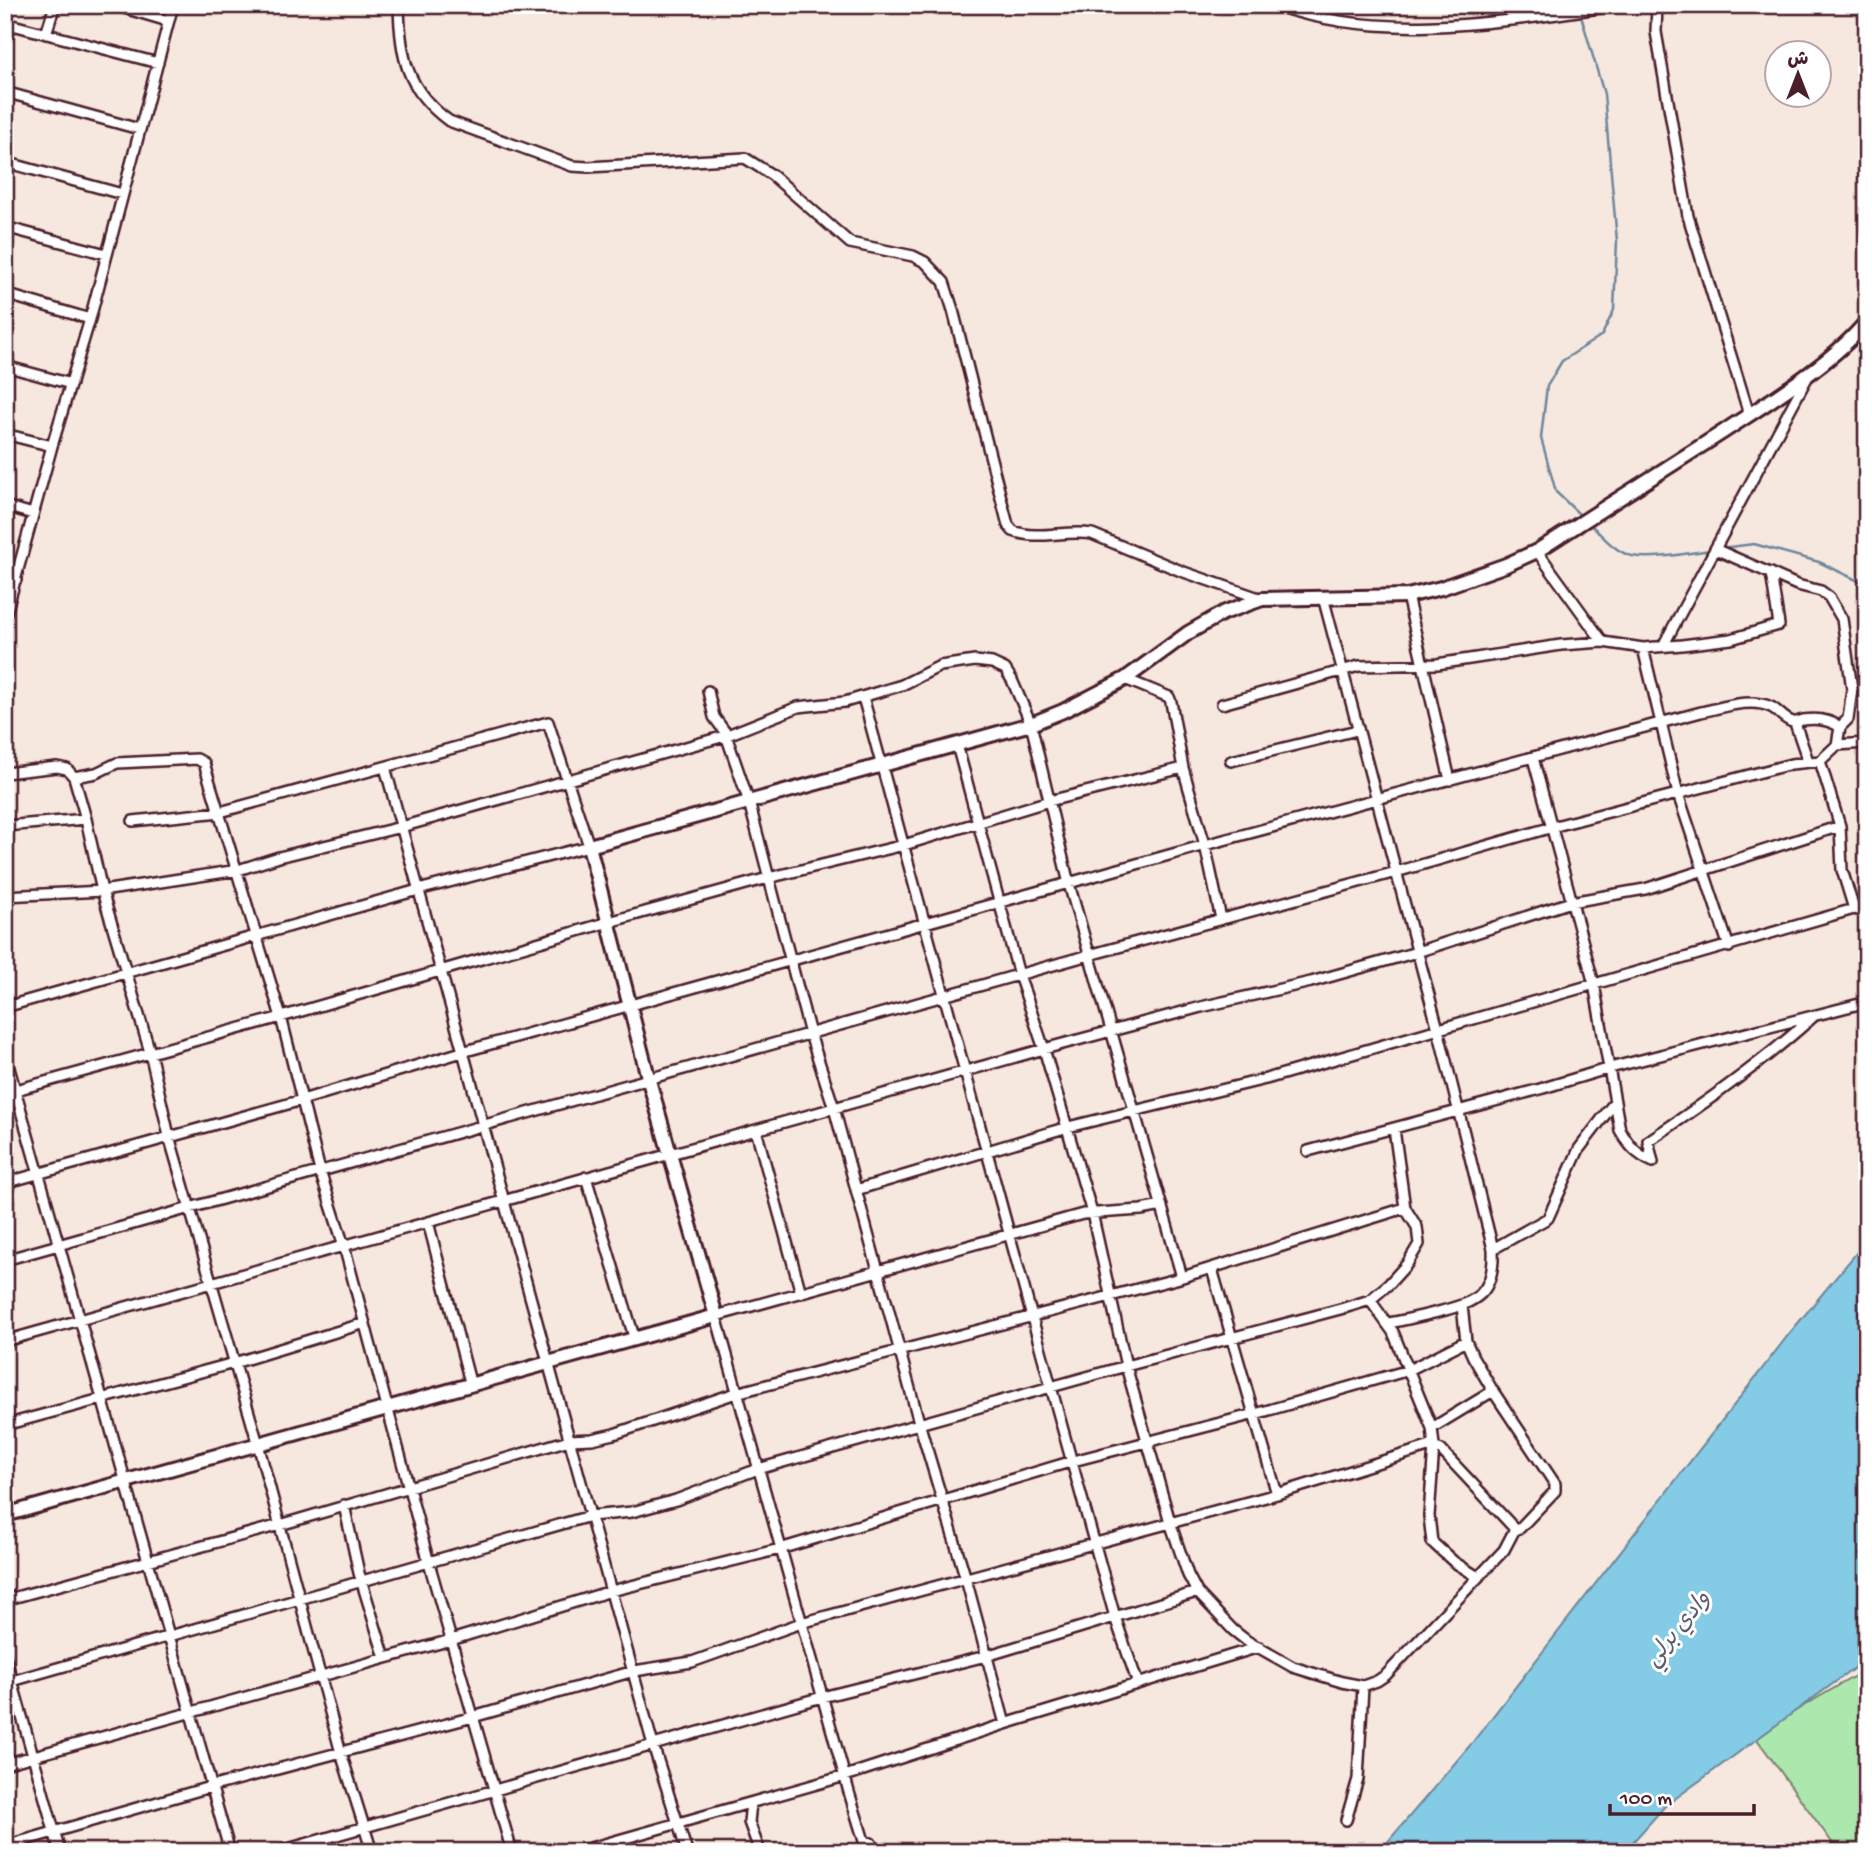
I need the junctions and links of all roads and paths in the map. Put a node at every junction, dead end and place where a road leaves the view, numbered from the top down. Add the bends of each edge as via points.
1 (55, 5) edge
2 (114, 5) edge
3 (173, 5) edge
4 (399, 5) edge
5 (1274, 5) edge
6 (1620, 5) edge
7 (1657, 5) edge
8 (168, 21) junction
9 (5, 23) edge
10 (46, 34) junction
11 (158, 63) junction
12 (5, 92) edge
13 (139, 129) junction
14 (5, 162) edge
15 (122, 194) junction
16 (5, 227) edge
17 (106, 254) junction
18 (5, 294) edge
19 (90, 318) junction
20 (1867, 321) edge
21 (1862, 332) edge
22 (5, 366) edge
23 (1809, 373) junction
24 (71, 384) junction
25 (1749, 414) junction
26 (5, 433) edge
27 (52, 446) junction
28 (5, 506) edge
29 (33, 514) junction
30 (1715, 549) junction
31 (1538, 551) junction
32 (1771, 573) junction
33 (5, 577) edge
34 (16, 580) junction
35 (1407, 596) junction
36 (1322, 597) junction
37 (1262, 599) junction
38 (5, 617) edge
39 (1603, 642) junction
40 (1663, 646) junction
41 (1643, 648) junction
42 (1422, 665) junction
43 (1341, 671) junction
44 (1125, 679) junction
45 (708, 691) dead end
46 (863, 697) junction
47 (1222, 704) dead end
48 (1795, 723) junction
49 (1031, 724) junction
50 (1662, 724) junction
51 (1840, 727) junction
52 (1357, 730) junction
53 (725, 736) junction
54 (1867, 743) edge
55 (957, 745) junction
56 (1837, 745) junction
57 (1533, 758) junction
58 (1231, 761) dead end
59 (1808, 761) junction
60 (1820, 761) junction
61 (882, 766) junction
62 (385, 767) junction
63 (1183, 768) junction
64 (5, 773) edge
65 (74, 777) junction
66 (1450, 780) junction
67 (569, 781) junction
68 (1678, 794) junction
69 (1377, 800) junction
70 (1049, 801) junction
71 (749, 802) junction
72 (220, 813) junction
73 (86, 819) junction
74 (133, 821) dead end
75 (979, 822) junction
76 (5, 826) edge
77 (401, 827) junction
78 (1550, 827) junction
79 (1840, 827) junction
80 (904, 845) junction
81 (1205, 845) junction
82 (589, 846) junction
83 (237, 870) junction
84 (1396, 872) junction
85 (1705, 872) junction
86 (768, 878) junction
87 (1069, 884) junction
88 (418, 890) junction
89 (102, 891) junction
90 (5, 896) edge
91 (1571, 902) junction
92 (1001, 903) junction
93 (1854, 909) junction
94 (1867, 912) edge
95 (1221, 919) junction
96 (609, 922) junction
97 (925, 923) junction
98 (257, 937) junction
99 (1729, 947) junction
100 (1417, 952) junction
101 (1089, 955) junction
102 (791, 961) junction
103 (441, 969) junction
104 (127, 973) junction
105 (1019, 975) junction
106 (1594, 984) junction
107 (943, 996) junction
108 (1867, 1002) edge
109 (631, 1005) junction
110 (5, 1007) edge
111 (1815, 1015) junction
112 (281, 1017) junction
113 (1438, 1029) junction
114 (1112, 1032) junction
115 (810, 1034) junction
116 (1044, 1049) junction
117 (150, 1052) junction
118 (463, 1052) junction
119 (5, 1054) edge
120 (1610, 1068) junction
121 (966, 1072) junction
122 (648, 1077) junction
123 (16, 1090) junction
124 (5, 1093) edge
125 (302, 1100) junction
126 (1614, 1103) junction
127 (834, 1108) junction
128 (1135, 1110) junction
129 (1457, 1110) junction
130 (482, 1125) junction
131 (1068, 1127) junction
132 (1394, 1129) junction
133 (756, 1130) junction
134 (169, 1136) junction
135 (988, 1151) junction
136 (1308, 1151) dead end
137 (671, 1153) junction
138 (320, 1171) junction
139 (40, 1174) junction
140 (586, 1177) junction
141 (5, 1183) edge
142 (856, 1191) junction
143 (504, 1199) junction
144 (1162, 1206) junction
145 (1405, 1208) junction
146 (190, 1209) junction
147 (1093, 1213) junction
148 (428, 1222) junction
149 (1010, 1234) junction
150 (58, 1245) junction
151 (344, 1246) junction
152 (1493, 1249) junction
153 (5, 1260) edge
154 (1212, 1269) junction
155 (879, 1272) junction
156 (1182, 1277) junction
157 (212, 1281) junction
158 (801, 1293) junction
159 (1109, 1295) junction
160 (1370, 1300) junction
161 (1462, 1306) junction
162 (1033, 1315) junction
163 (716, 1316) junction
164 (81, 1319) junction
165 (365, 1323) junction
166 (1389, 1323) junction
167 (1232, 1338) junction
168 (635, 1340) junction
169 (1466, 1340) junction
170 (5, 1341) edge
171 (900, 1350) junction
172 (234, 1363) junction
173 (549, 1365) junction
174 (1126, 1366) junction
175 (1409, 1370) junction
176 (471, 1386) junction
177 (1051, 1387) junction
178 (1493, 1391) junction
179 (736, 1393) junction
180 (103, 1400) junction
181 (389, 1409) junction
182 (1255, 1414) junction
183 (5, 1425) edge
184 (920, 1426) junction
185 (1432, 1428) junction
186 (569, 1440) junction
187 (1148, 1441) junction
188 (258, 1444) junction
189 (1434, 1446) junction
190 (1073, 1461) junction
191 (758, 1469) junction
192 (126, 1482) junction
193 (409, 1485) junction
194 (1277, 1494) junction
195 (941, 1500) junction
196 (344, 1505) junction
197 (5, 1516) edge
198 (590, 1516) junction
199 (1170, 1522) junction
200 (280, 1525) junction
201 (1515, 1529) junction
202 (1096, 1543) junction
203 (780, 1549) junction
204 (148, 1562) junction
205 (429, 1563) junction
206 (1478, 1577) junction
207 (966, 1579) junction
208 (362, 1583) junction
209 (611, 1591) junction
210 (1197, 1592) junction
211 (5, 1600) edge
212 (298, 1601) junction
213 (1115, 1617) junction
214 (801, 1623) junction
215 (169, 1636) junction
216 (452, 1640) junction
217 (1259, 1647) junction
218 (5, 1656) edge
219 (986, 1656) junction
220 (385, 1658) junction
221 (634, 1671) junction
222 (319, 1676) junction
223 (9, 1682) edge
224 (1138, 1684) junction
225 (1363, 1686) junction
226 (822, 1697) junction
227 (190, 1712) junction
228 (473, 1717) junction
229 (1005, 1724) junction
230 (653, 1745) junction
231 (341, 1753) junction
232 (32, 1757) junction
233 (5, 1764) edge
234 (845, 1776) junction
235 (210, 1787) junction
236 (494, 1791) junction
237 (751, 1803) junction
238 (1346, 1820) dead end
239 (677, 1824) junction
240 (365, 1828) junction
241 (55, 1833) junction
242 (5, 1846) edge
243 (607, 1847) edge
244 (60, 1852) edge
245 (230, 1852) edge
246 (277, 1852) edge
247 (372, 1852) edge
248 (512, 1852) edge
249 (576, 1852) edge
250 (687, 1852) edge
251 (760, 1852) edge
252 (876, 1852) edge

1 - 10 street
2 - 8 street
3 - 8 street
4 - 37 street via 399,38 410,79 434,110 449,121 572,166 745,158 772,175 850,243 925,262 944,282 1013,531 1092,534
5 - 6 street via 1334,22 1403,28 1514,20
7 - 25 street via 1656,32 1688,216
8 - 11 street
9 - 10 street
10 - 11 street
11 - 13 street
12 - 13 street
13 - 15 street
14 - 15 street
15 - 17 street
16 - 17 street
17 - 19 street
18 - 19 street
19 - 24 street
20 - 21 street
21 - 23 street
22 - 24 street
23 - 25 street
23 - 30 street
24 - 27 street
25 - 31 street
26 - 27 street
27 - 29 street
28 - 29 street
29 - 34 street
30 - 32 street
30 - 40 street
31 - 35 street via 1454,584
31 - 39 street
32 - 40 street via 1777,627 1731,639
32 - 51 street via 1824,593 1842,619 1852,689 1848,719
33 - 34 street
34 - 38 street
35 - 36 street
35 - 42 street
36 - 37 street
36 - 43 street
37 - 44 street via 1223,613 1188,633
39 - 41 street
39 - 42 street
40 - 41 street
41 - 50 street
42 - 43 street via 1381,664
42 - 66 street
43 - 47 street
43 - 52 street
44 - 49 street
44 - 63 street via 1169,698
45 - 53 street
46 - 49 street via 940,666 992,663 1005,669
46 - 53 street via 798,707
46 - 61 street
48 - 50 street via 1763,704 1744,704
48 - 51 street via 1818,720
48 - 59 street
49 - 55 street
49 - 70 street
50 - 57 street
50 - 68 street
51 - 56 street
52 - 58 street
52 - 69 street
53 - 67 street
53 - 71 street
54 - 56 street
55 - 61 street
55 - 75 street
56 - 60 street
57 - 66 street
57 - 78 street
59 - 60 street
59 - 68 street
60 - 79 street
61 - 71 street
61 - 80 street
62 - 67 street via 548,722
62 - 72 street
62 - 77 street
63 - 70 street
63 - 81 street
64 - 65 street via 57,767
65 - 72 street via 117,763 202,760
65 - 73 street
66 - 69 street
67 - 77 street
67 - 82 street
68 - 78 street
68 - 85 street
69 - 81 street
69 - 84 street
70 - 75 street
70 - 87 street
71 - 82 street
71 - 86 street
72 - 74 street
72 - 83 street
73 - 76 street
73 - 89 street
75 - 80 street
75 - 92 street
77 - 83 street
77 - 88 street
78 - 84 street
78 - 91 street
79 - 85 street
79 - 93 street via 1842,870
80 - 86 street
80 - 97 street
81 - 87 street
81 - 95 street
82 - 88 street
82 - 96 street
83 - 89 street
83 - 98 street
84 - 95 street
84 - 100 street
85 - 91 street
85 - 99 street
86 - 96 street
86 - 102 street
87 - 92 street
87 - 101 street
88 - 98 street
88 - 103 street
89 - 90 street
89 - 104 street
91 - 100 street
91 - 106 street
92 - 97 street
92 - 105 street
93 - 94 street
93 - 99 street
95 - 101 street
96 - 103 street
96 - 109 street
97 - 102 street
97 - 107 street
98 - 104 street
98 - 112 street
99 - 106 street
100 - 113 street
100 - 114 street
101 - 105 street
101 - 114 street
102 - 109 street
102 - 115 street
103 - 112 street
103 - 118 street
104 - 110 street
104 - 117 street
105 - 107 street
105 - 116 street
106 - 113 street
106 - 120 street
107 - 115 street
107 - 121 street
108 - 111 street
109 - 118 street
109 - 122 street
111 - 120 street
111 - 126 street via 1762,1061 1648,1141 1653,1162 1629,1146
112 - 117 street
112 - 125 street
113 - 128 street via 1266,1079
113 - 129 street
114 - 116 street
114 - 128 street
115 - 122 street
115 - 127 street
116 - 121 street
116 - 131 street
117 - 123 street
117 - 134 street
118 - 125 street
118 - 130 street
119 - 123 street
120 - 126 street
120 - 129 street
121 - 127 street
121 - 135 street
122 - 130 street
122 - 137 street
123 - 124 street
123 - 139 street
125 - 134 street
125 - 138 street
126 - 152 street via 1579,1149 1548,1218
127 - 133 street
127 - 142 street
128 - 131 street
128 - 144 street
129 - 132 street
129 - 152 street
130 - 138 street
130 - 143 street
131 - 135 street
131 - 147 street
132 - 136 street
132 - 145 street
133 - 137 street
133 - 158 street
134 - 139 street
134 - 146 street
135 - 142 street
135 - 149 street
137 - 140 street
137 - 163 street
138 - 146 street
138 - 151 street
139 - 141 street
139 - 150 street
140 - 143 street
140 - 168 street
142 - 155 street
143 - 148 street
143 - 173 street
144 - 147 street
144 - 156 street
145 - 154 street
145 - 160 street via 1417,1227 1419,1244 1407,1264
146 - 150 street
146 - 157 street
147 - 149 street
147 - 159 street
148 - 151 street
148 - 176 street
149 - 155 street
149 - 162 street
150 - 153 street
150 - 164 street
151 - 157 street
151 - 165 street
152 - 161 street via 1486,1290
154 - 156 street
154 - 167 street
155 - 158 street
155 - 171 street
156 - 159 street
157 - 164 street
157 - 172 street
158 - 163 street
159 - 162 street
159 - 174 street
160 - 166 street
160 - 167 street
161 - 166 street
161 - 169 street
162 - 171 street
162 - 177 street
163 - 168 street
163 - 179 street
164 - 170 street
164 - 180 street
165 - 172 street
165 - 181 street
166 - 175 street
167 - 174 street
167 - 182 street
168 - 173 street
169 - 175 street
169 - 178 street
171 - 179 street
171 - 184 street
172 - 180 street
172 - 188 street
173 - 176 street
173 - 186 street
174 - 177 street
174 - 187 street
175 - 182 street
175 - 185 street
176 - 181 street
177 - 184 street
177 - 190 street
178 - 185 street
178 - 201 street via 1556,1486
179 - 186 street via 614,1434
179 - 191 street
180 - 183 street
180 - 192 street
181 - 188 street
181 - 193 street
182 - 187 street
182 - 194 street
184 - 191 street
184 - 195 street
185 - 189 street
186 - 193 street
186 - 198 street
187 - 190 street
187 - 199 street
188 - 192 street
188 - 200 street
189 - 194 street
189 - 201 street
189 - 206 street via 1429,1516 1432,1542
190 - 195 street
190 - 202 street
191 - 198 street via 654,1506
191 - 203 street
192 - 197 street
192 - 204 street
193 - 196 street
193 - 205 street
194 - 199 street
195 - 203 street
195 - 207 street
196 - 200 street
196 - 208 street
198 - 205 street
198 - 209 street
199 - 202 street
199 - 210 street
200 - 204 street
200 - 212 street
201 - 206 street
202 - 207 street
202 - 213 street
203 - 209 street
203 - 214 street
204 - 211 street
204 - 215 street
205 - 208 street
205 - 216 street
206 - 225 street via 1386,1675
207 - 214 street
207 - 219 street
208 - 212 street
208 - 220 street
209 - 216 street
209 - 221 street
210 - 213 street
210 - 217 street via 1233,1630
212 - 215 street
212 - 222 street
213 - 219 street
213 - 224 street
214 - 221 street via 692,1662
214 - 226 street
215 - 223 street
215 - 227 street
216 - 220 street
216 - 228 street
217 - 224 street
217 - 225 street via 1293,1667
218 - 223 street
219 - 226 street
219 - 229 street
220 - 222 street
221 - 228 street
221 - 230 street
222 - 227 street
222 - 231 street
223 - 232 street
224 - 229 street
225 - 238 street via 1358,1779
226 - 230 street
226 - 234 street
227 - 232 street
227 - 235 street
228 - 231 street
228 - 236 street
229 - 234 street
230 - 236 street
230 - 239 street
231 - 235 street
231 - 240 street
232 - 233 street
232 - 241 street
234 - 237 street
234 - 252 street via 864,1841
235 - 241 street
235 - 245 street
236 - 240 street
236 - 248 street
237 - 239 street
237 - 251 street via 749,1822
239 - 243 street
239 - 250 street
240 - 246 street
240 - 247 street
241 - 242 street
241 - 244 street
243 - 249 street

